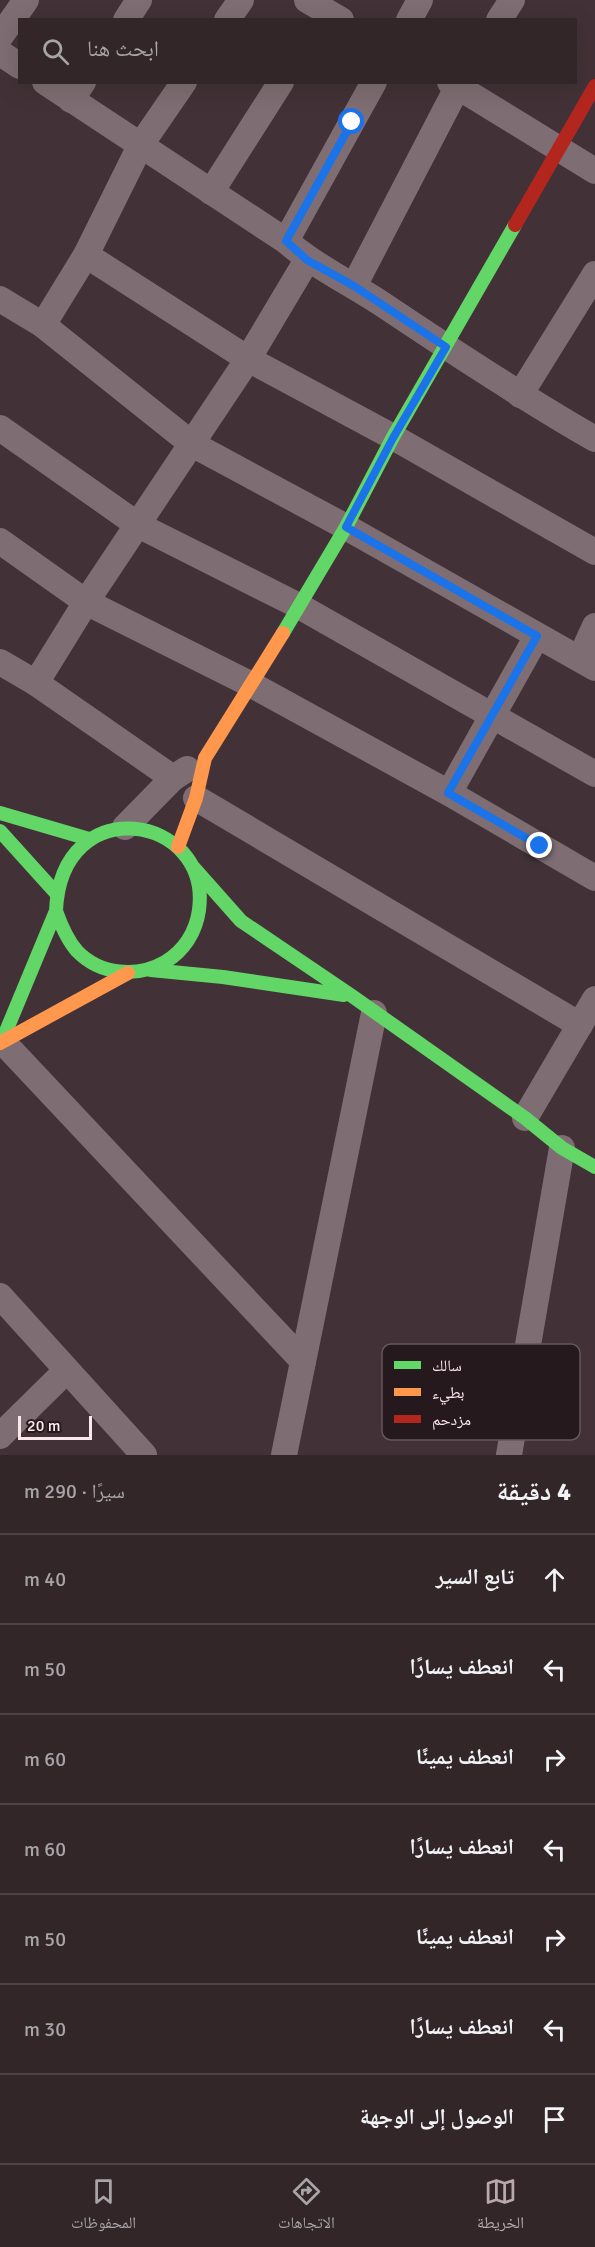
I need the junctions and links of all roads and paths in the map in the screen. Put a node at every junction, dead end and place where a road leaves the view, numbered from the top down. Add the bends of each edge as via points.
1 (26, 0) edge
2 (139, 0) edge
3 (241, 0) edge
4 (420, 0) edge
5 (512, 0) edge
6 (127, 18) edge
7 (228, 18) edge
8 (410, 18) edge
9 (500, 18) edge
10 (0, 38) edge
11 (0, 53) edge
12 (18, 65) edge
13 (52, 84) edge
14 (183, 84) edge
15 (280, 84) edge
16 (373, 84) edge
17 (456, 84) edge
18 (595, 86) edge
19 (77, 91) edge
20 (141, 146) junction
21 (560, 150) junction
22 (595, 171) edge
23 (211, 192) junction
24 (286, 241) junction
25 (86, 255) junction
26 (307, 260) junction
27 (595, 273) edge
28 (354, 286) junction
29 (0, 299) edge
30 (44, 325) junction
31 (446, 347) junction
32 (248, 359) junction
33 (520, 395) junction
34 (0, 428) edge
35 (393, 438) junction
36 (595, 439) edge
37 (192, 444) junction
38 (138, 525) junction
39 (346, 527) junction
40 (0, 541) edge
41 (595, 552) edge
42 (86, 602) junction
43 (299, 606) junction
44 (595, 626) edge
45 (537, 636) junction
46 (0, 662) edge
47 (587, 664) edge
48 (36, 683) junction
49 (252, 686) junction
50 (493, 716) junction
51 (205, 758) junction
52 (595, 774) edge
53 (173, 778) junction
54 (448, 793) junction
55 (196, 798) junction
56 (0, 813) edge
57 (125, 828) junction
58 (0, 831) edge
59 (89, 839) junction
60 (178, 847) junction
61 (193, 867) junction
62 (595, 878) edge
63 (56, 893) junction
64 (56, 911) junction
65 (151, 970) junction
66 (128, 973) junction
67 (352, 996) junction
68 (595, 999) edge
69 (374, 1013) junction
70 (580, 1024) junction
71 (1, 1042) edge
72 (525, 1119) junction
73 (562, 1148) junction
74 (595, 1167) edge
75 (0, 1296) edge
76 (528, 1344) edge
77 (303, 1361) junction
78 (66, 1371) junction
79 (0, 1436) edge
80 (512, 1440) edge
81 (144, 1455) edge
82 (285, 1455) edge
83 (509, 1455) edge

1 - 10 street
2 - 6 street
3 - 7 street
4 - 8 street
5 - 9 street
11 - 12 street
13 - 19 street
14 - 20 street
15 - 23 street
16 - 24 street
17 - 21 street
17 - 28 street
18 - 21 main road
19 - 20 street
20 - 23 street
20 - 25 street
21 - 22 street
21 - 31 main road
23 - 24 street
24 - 26 street
25 - 30 street
25 - 32 street
26 - 28 street
26 - 32 street
27 - 33 street
28 - 31 street
29 - 30 street
30 - 37 street
31 - 33 street
31 - 35 main road
32 - 35 street
32 - 37 street
33 - 36 street
34 - 38 street
35 - 39 main road
35 - 41 street
37 - 38 street
37 - 39 street
38 - 42 street
38 - 43 street
39 - 43 main road
39 - 45 street
40 - 42 street
42 - 48 street
42 - 49 street
43 - 49 main road
43 - 50 street
44 - 47 street
45 - 47 street
45 - 50 street
46 - 48 street
48 - 53 street
49 - 51 main road
49 - 54 street
50 - 52 street
50 - 54 street
51 - 53 street
51 - 55 main road
53 - 57 street
54 - 62 street
55 - 60 main road
55 - 70 street
56 - 59 main road
57 - 59 main road
57 - 60 main road via 153,832
58 - 63 main road
59 - 63 main road via 73,853
60 - 61 main road
61 - 65 main road via 200,891 199,916 190,939 173,958
61 - 67 main road via 241,921
63 - 64 main road
64 - 66 main road via 77,952 101,968
64 - 71 main road
65 - 66 main road
65 - 67 main road
66 - 71 main road
67 - 69 main road
68 - 70 street
69 - 72 main road
69 - 77 street
70 - 72 street
71 - 77 street
72 - 73 main road
73 - 74 main road
73 - 76 street
75 - 78 street
77 - 82 street
78 - 79 street
78 - 81 street
80 - 83 street

